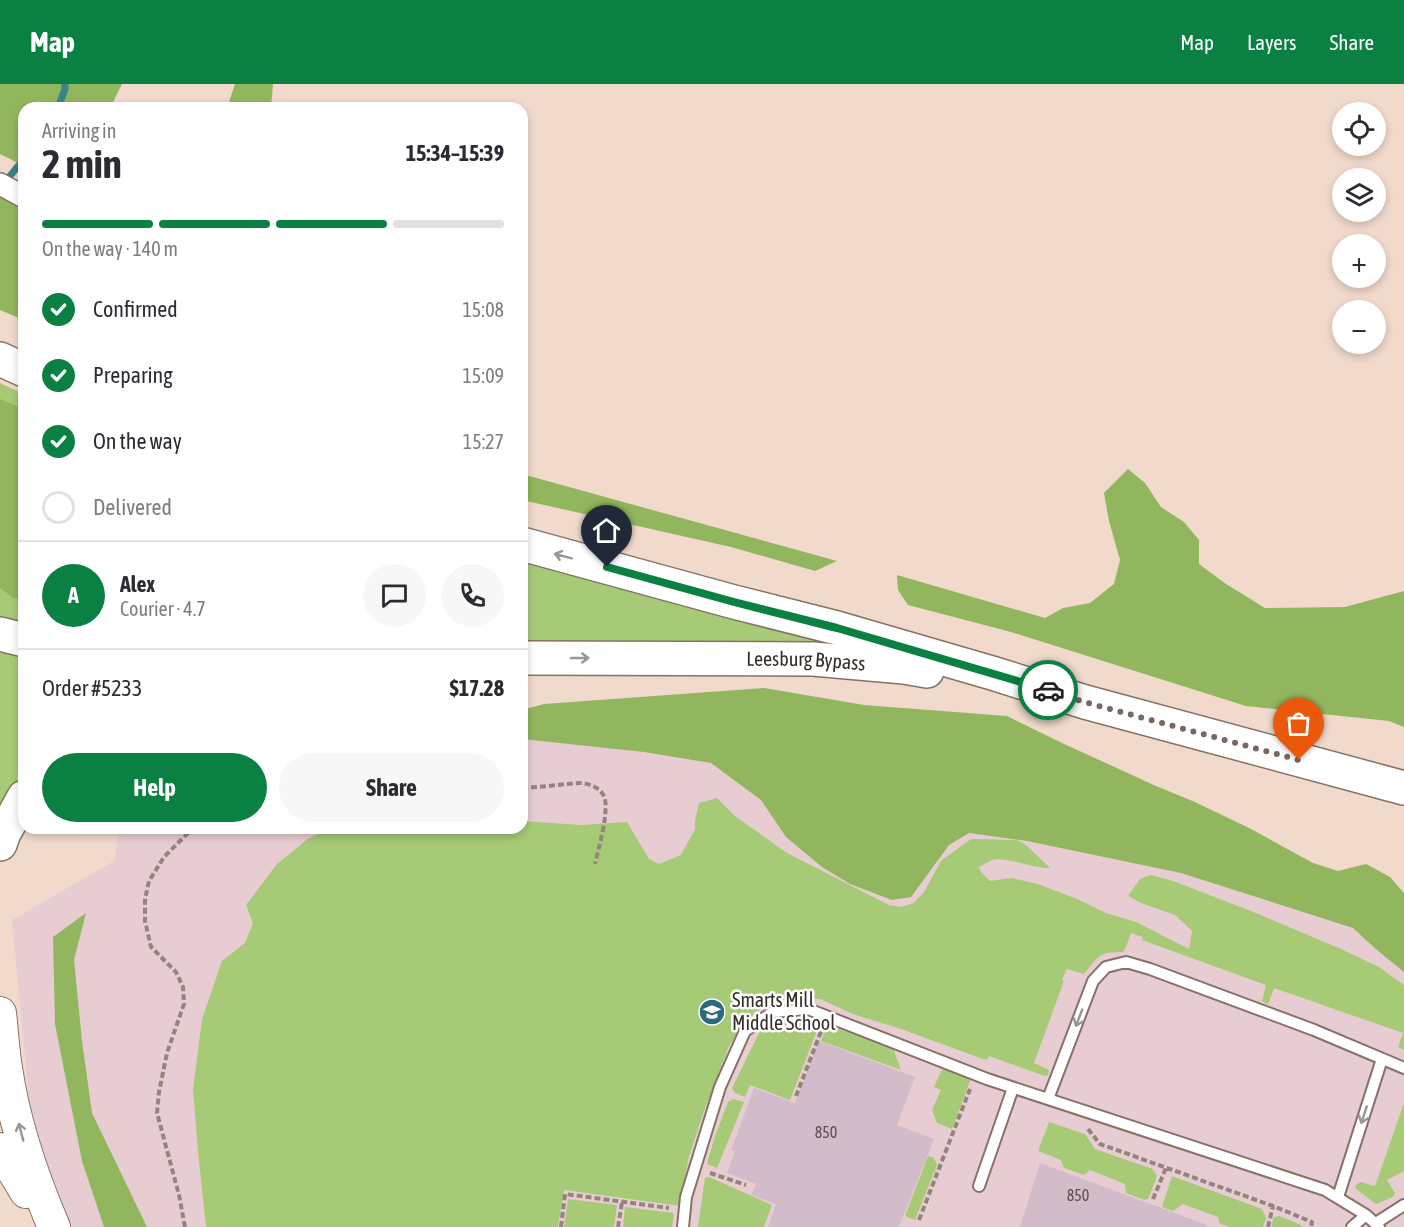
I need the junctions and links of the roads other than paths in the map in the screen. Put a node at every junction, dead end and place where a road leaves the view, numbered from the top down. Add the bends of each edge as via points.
1 (0, 359) edge
2 (18, 367) edge
3 (528, 546) edge
4 (0, 634) edge
5 (18, 638) edge
6 (528, 658) edge
7 (1084, 702) junction
8 (1404, 788) edge
9 (18, 807) edge
10 (0, 844) edge
11 (0, 1013) edge
12 (1382, 1059) junction
13 (1404, 1068) edge
14 (1013, 1088) junction
15 (1048, 1099) junction
16 (0, 1149) edge
17 (979, 1186) dead end
18 (1338, 1197) junction
19 (1404, 1205) edge
20 (1366, 1215) junction
21 (1377, 1225) edge
22 (47, 1227) edge
23 (54, 1227) edge
24 (683, 1227) edge
25 (1352, 1227) edge

1 - 2 highway
7 -> 3 highway, Leesburg Bypass via 837,628
4 - 5 highway
6 -> 7 highway, Leesburg Bypass via 813,659 904,667
7 - 8 highway, Leesburg Bypass
9 - 10 highway
23 -> 11 main road via 28,1160 14,1108
12 - 13 lane
12 -> 15 lane via 1314,1030 1126,962 1106,967 1093,981
12 -> 18 lane
14 - 15 lane
14 - 17 lane
14 - 24 lane via 808,1010 773,1012 745,1031 720,1087 686,1197
15 - 18 lane
16 - 22 main road
18 - 20 lane
19 - 21 lane
20 - 21 lane
20 - 25 lane

